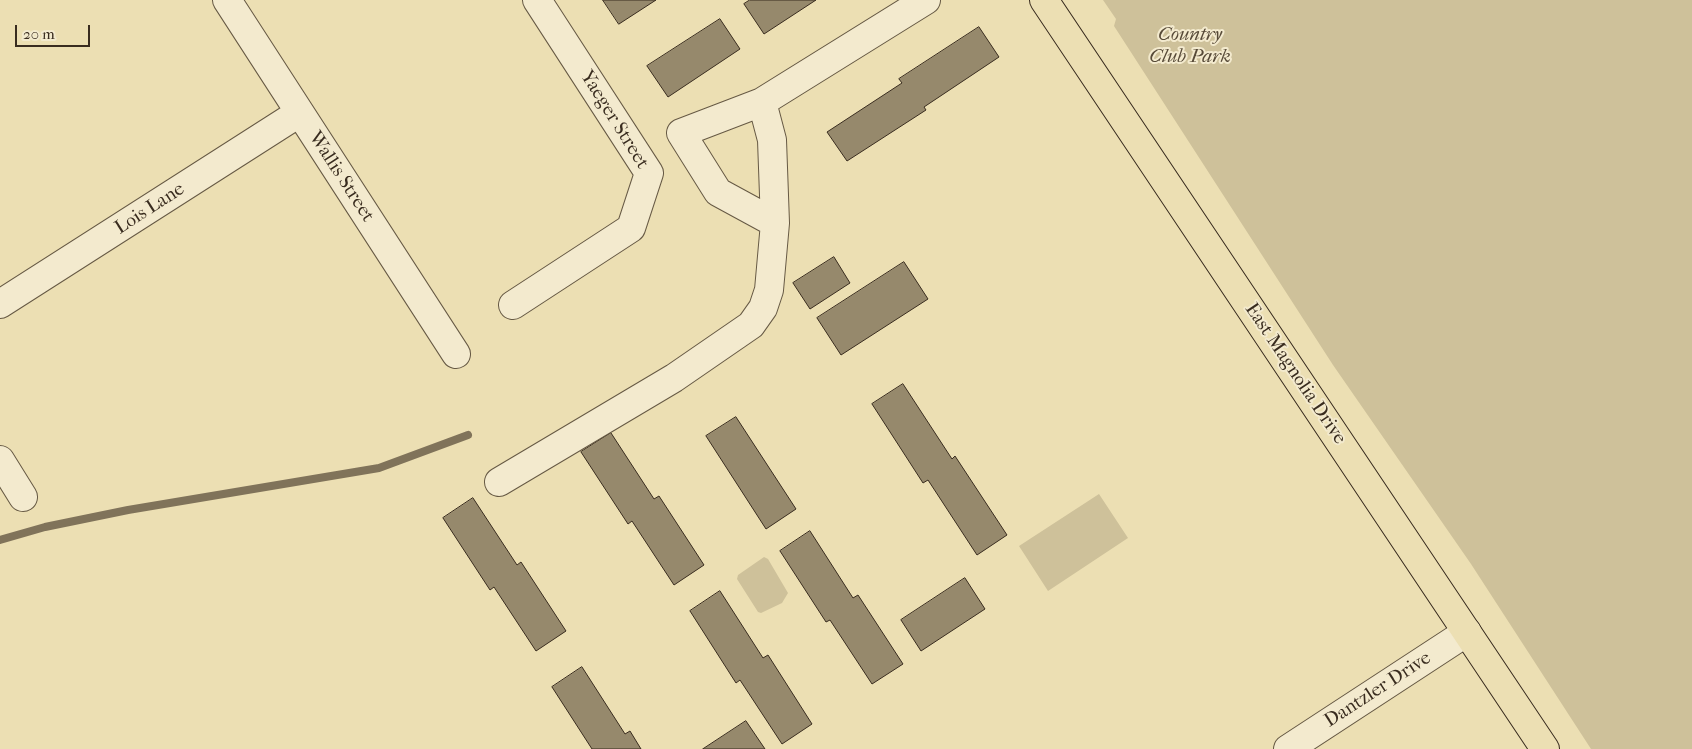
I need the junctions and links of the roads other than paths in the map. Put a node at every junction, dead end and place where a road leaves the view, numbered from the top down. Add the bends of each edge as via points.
1 (227, 0) edge
2 (537, 0) edge
3 (926, 0) edge
4 (1044, 0) edge
5 (762, 102) junction
6 (299, 113) junction
7 (775, 223) junction
8 (0, 304) edge
9 (513, 306) dead end
10 (456, 354) dead end
11 (0, 460) edge
12 (499, 482) dead end
13 (23, 497) dead end
14 (1467, 632) junction
15 (1288, 749) edge
16 (1545, 749) edge

1 - 6 street, Wallis Street
2 - 9 street, Yaeger Street via 649,173 631,228
3 - 5 street
4 - 14 main road, East Magnolia Drive
5 - 7 street via 772,140
5 - 7 street via 681,133 718,192
6 - 8 street, Lois Lane
6 - 10 street, Wallis Street
7 - 12 street via 769,290 763,308 751,325 674,378
11 - 13 street
14 - 15 street, Dantzler Drive
14 - 16 main road, East Magnolia Drive

